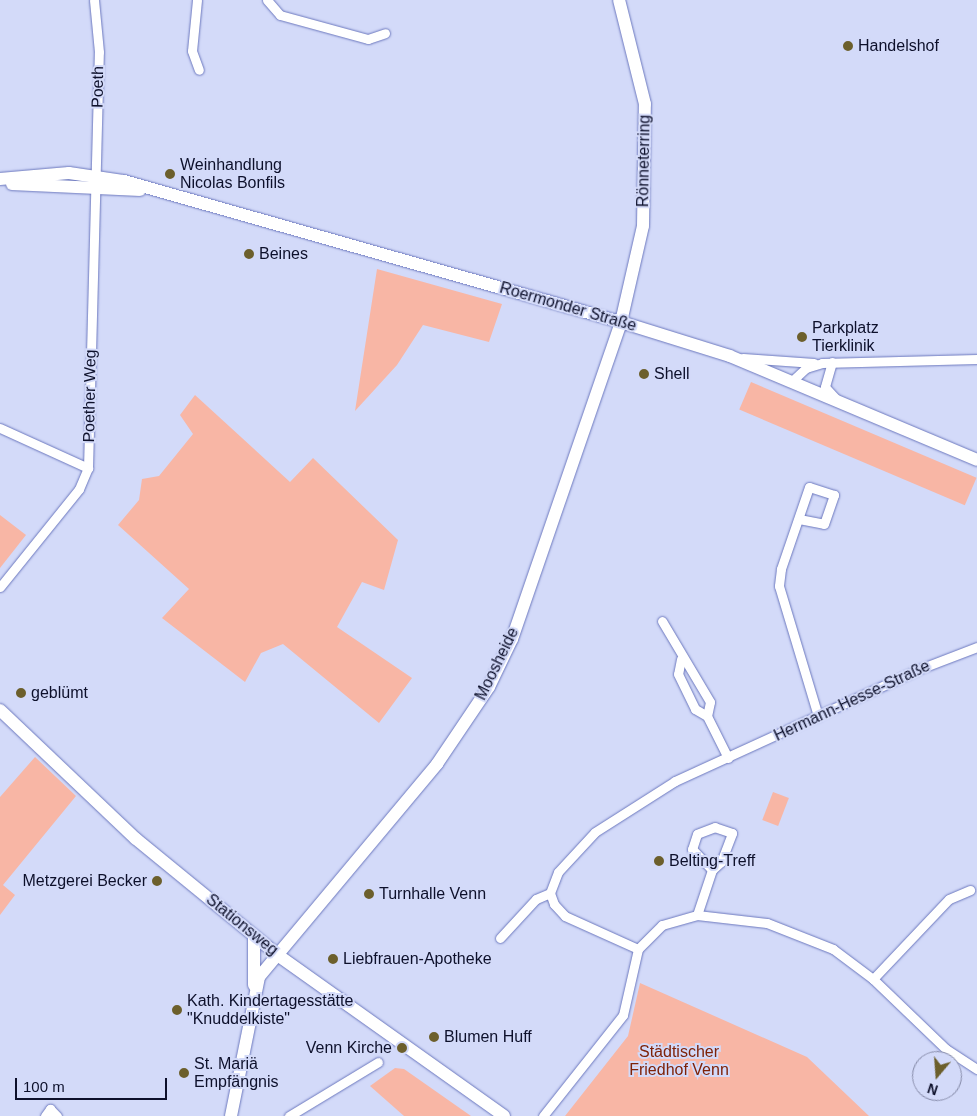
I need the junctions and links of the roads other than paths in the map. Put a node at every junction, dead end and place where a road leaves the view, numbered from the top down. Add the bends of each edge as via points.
1 (94, 0) edge
2 (197, 0) edge
3 (267, 0) edge
4 (619, 0) edge
5 (385, 34) dead end
6 (199, 70) dead end
7 (96, 175) junction
8 (0, 181) edge
9 (94, 190) junction
10 (147, 190) junction
11 (621, 322) junction
12 (730, 356) junction
13 (977, 359) edge
14 (832, 362) junction
15 (822, 363) junction
16 (792, 381) junction
17 (838, 401) junction
18 (0, 428) edge
19 (977, 460) edge
20 (88, 468) junction
21 (799, 519) junction
22 (0, 587) edge
23 (662, 621) dead end
24 (977, 647) edge
25 (681, 659) junction
26 (0, 710) edge
27 (707, 716) junction
28 (818, 716) junction
29 (728, 758) junction
30 (712, 870) junction
31 (970, 890) dead end
32 (550, 893) junction
33 (697, 915) junction
34 (254, 936) junction
35 (500, 938) dead end
36 (638, 949) junction
37 (279, 956) junction
38 (873, 979) junction
39 (253, 990) junction
40 (378, 1062) dead end
41 (977, 1069) edge
42 (45, 1116) edge
43 (57, 1116) edge
44 (231, 1116) edge
45 (289, 1116) edge
46 (504, 1116) edge
47 (543, 1116) edge

1 - 7 street, Poeth via 99,52
2 - 6 street via 192,51
3 - 5 street via 280,15 368,39
4 - 11 street, Rönneterring via 645,104 647,156 643,226
7 - 8 street, Roermonder Straße
7 - 9 street, Poether Weg
7 - 10 street, Roermonder Straße
8 - 9 street, Roermonder Straße
9 - 10 street, Roermonder Straße
9 - 20 street, Poether Weg
10 - 11 street, Roermonder Straße
11 - 12 street, Roermonder Straße
11 - 37 street, Moosheide via 512,639 489,687 437,764
12 - 15 street
12 - 16 street, Roermonder Straße
13 - 14 street
14 - 15 street
14 - 17 street via 825,386
15 - 16 street via 806,368
16 - 17 street, Roermonder Straße
17 - 19 street, Roermonder Straße
18 - 20 street
20 - 22 street, Poether Weg via 79,489
21 - 21 street via 809,487 834,495 824,524
21 - 28 street via 781,569 780,602
23 - 25 street
24 - 28 street, Hermann-Hesse-Straße
25 - 27 street via 693,668 710,702
25 - 27 street via 678,674 695,709
26 - 34 street, Stationsweg via 136,839
27 - 29 street
28 - 29 street, Hermann-Hesse-Straße
29 - 32 street, Hermann-Hesse-Straße via 617,813 558,872
30 - 30 street via 722,862 732,833 715,827 696,834 692,849
30 - 33 street
31 - 38 street via 949,899
32 - 35 street via 536,899
32 - 36 street via 565,916
33 - 36 street via 662,925
33 - 38 street via 767,923 798,933 833,949
34 - 37 street, Stationsweg
34 - 39 street
36 - 47 street via 623,1015
37 - 39 street, Moosheide
37 - 46 street, Stationsweg
38 - 41 street via 946,1049
39 - 44 street
40 - 45 street
42 - 43 street via 50,1109

